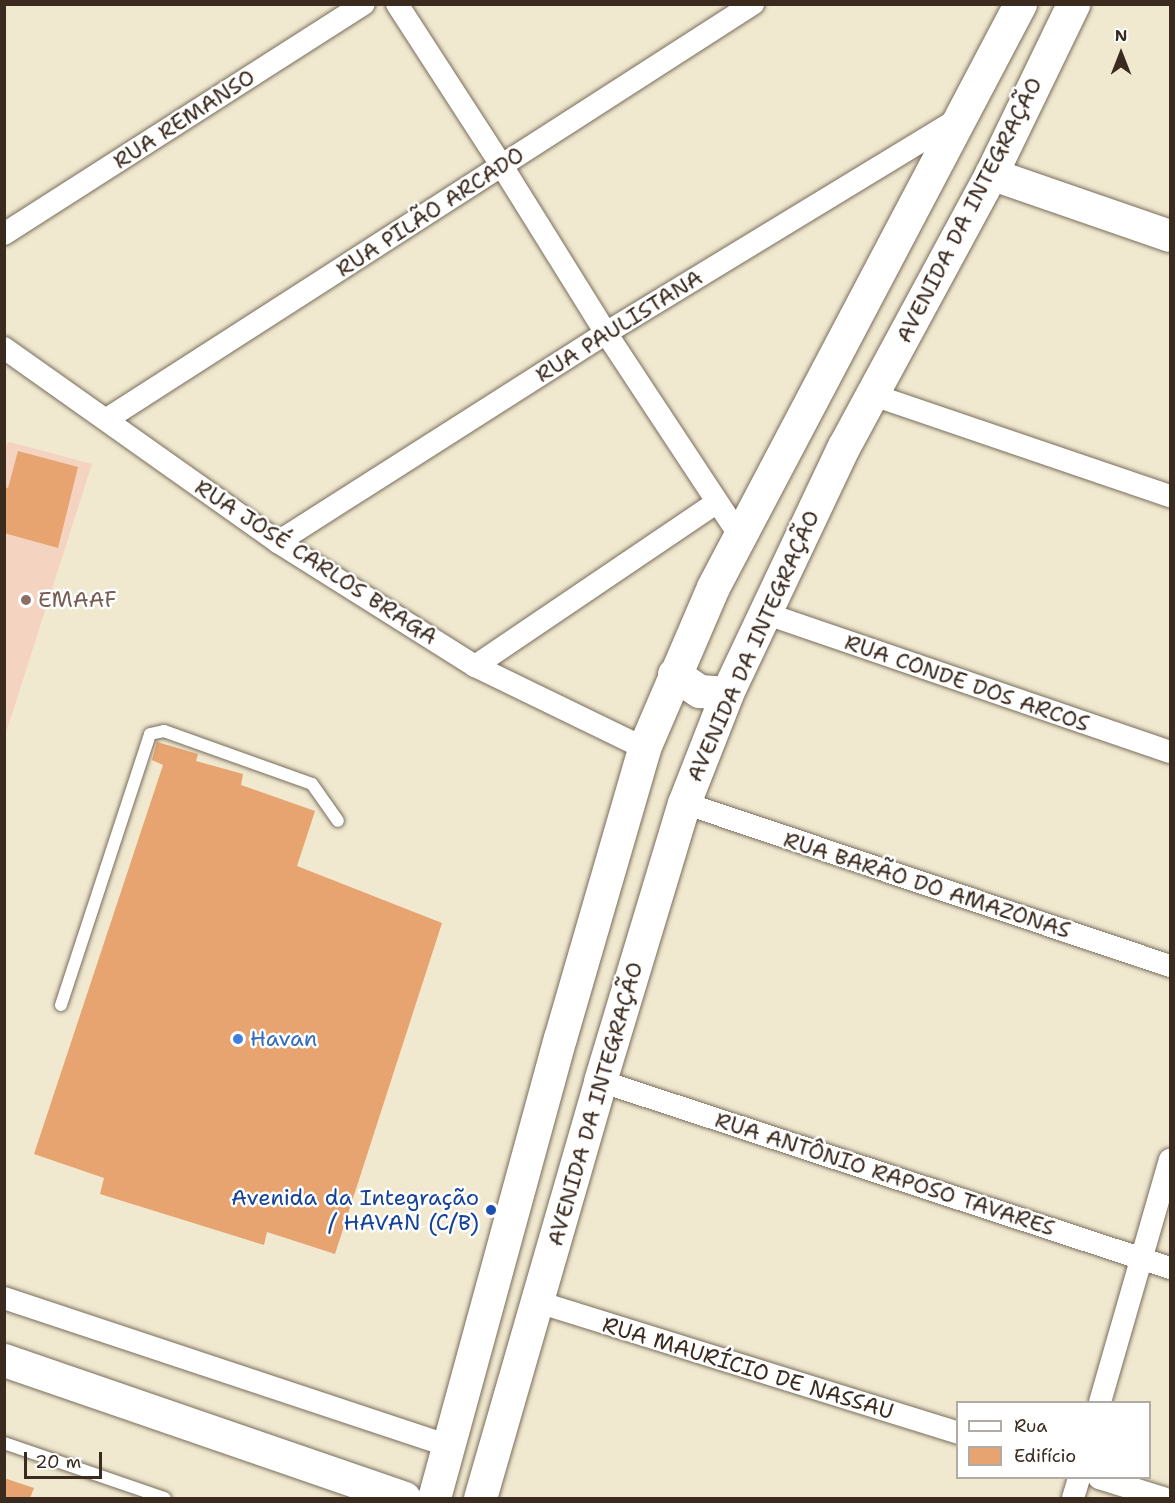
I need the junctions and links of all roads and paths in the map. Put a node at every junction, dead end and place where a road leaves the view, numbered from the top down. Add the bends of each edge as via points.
1 (364, 4) edge
2 (397, 4) edge
3 (753, 4) edge
4 (1020, 4) edge
5 (1073, 4) edge
6 (962, 116) junction
7 (502, 166) junction
8 (991, 174) junction
9 (4, 234) edge
10 (1170, 236) edge
11 (606, 333) junction
12 (4, 348) edge
13 (873, 395) junction
14 (806, 411) junction
15 (107, 419) junction
16 (844, 446) junction
17 (1170, 496) edge
18 (717, 502) junction
19 (740, 536) junction
20 (278, 542) junction
21 (764, 614) junction
22 (475, 666) junction
23 (674, 674) junction
24 (727, 693) junction
25 (644, 748) junction
26 (1170, 752) edge
27 (684, 803) junction
28 (338, 821) dead end
29 (1170, 966) edge
30 (61, 1005) dead end
31 (600, 1081) junction
32 (1170, 1160) edge
33 (1141, 1258) junction
34 (1170, 1268) edge
35 (4, 1298) edge
36 (538, 1302) junction
37 (4, 1360) edge
38 (1100, 1401) edge
39 (956, 1433) edge
40 (4, 1443) edge
41 (449, 1446) junction
42 (1079, 1479) edge
43 (1102, 1479) edge
44 (165, 1498) edge
45 (404, 1498) edge
46 (434, 1498) edge
47 (480, 1498) edge
48 (1073, 1498) edge
49 (1163, 1498) edge

1 - 9 street, RUA REMANSO
2 - 7 street
3 - 7 street, RUA PILÃO ARCADO
4 - 6 main road
5 - 8 main road, AVENIDA DA INTEGRAÇÃO
6 - 11 street, RUA PAULISTANA
6 - 14 main road
7 - 11 street
7 - 15 street, RUA PILÃO ARCADO
8 - 10 street
8 - 13 main road, AVENIDA DA INTEGRAÇÃO
11 - 18 street
11 - 20 street, RUA PAULISTANA
12 - 15 street, RUA JOSÉ CARLOS BRAGA
13 - 16 main road, AVENIDA DA INTEGRAÇÃO
13 - 17 street
14 - 16 main road via 832,415
14 - 19 main road
15 - 20 street, RUA JOSÉ CARLOS BRAGA
16 - 21 main road, AVENIDA DA INTEGRAÇÃO
18 - 19 street
18 - 22 street
19 - 23 main road
20 - 22 street, RUA JOSÉ CARLOS BRAGA
21 - 24 main road, AVENIDA DA INTEGRAÇÃO
21 - 26 street, RUA CONDE DOS ARCOS
22 - 25 street, RUA JOSÉ CARLOS BRAGA
23 - 24 main road via 699,691
23 - 25 main road
24 - 27 main road, AVENIDA DA INTEGRAÇÃO
25 - 41 main road
27 - 29 street, RUA BARÃO DO AMAZONAS
27 - 31 main road, AVENIDA DA INTEGRAÇÃO
28 - 30 lane via 312,784 164,731 150,734
31 - 33 street, RUA ANTÔNIO RAPOSO TAVARES
31 - 36 main road, AVENIDA DA INTEGRAÇÃO
32 - 33 street
33 - 34 street, RUA ANTÔNIO RAPOSO TAVARES
33 - 38 street
35 - 41 street
36 - 39 street, RUA MAURÍCIO DE NASSAU
36 - 47 main road, AVENIDA DA INTEGRAÇÃO
37 - 45 main road
40 - 44 lane
41 - 46 main road
42 - 48 street
43 - 49 street

